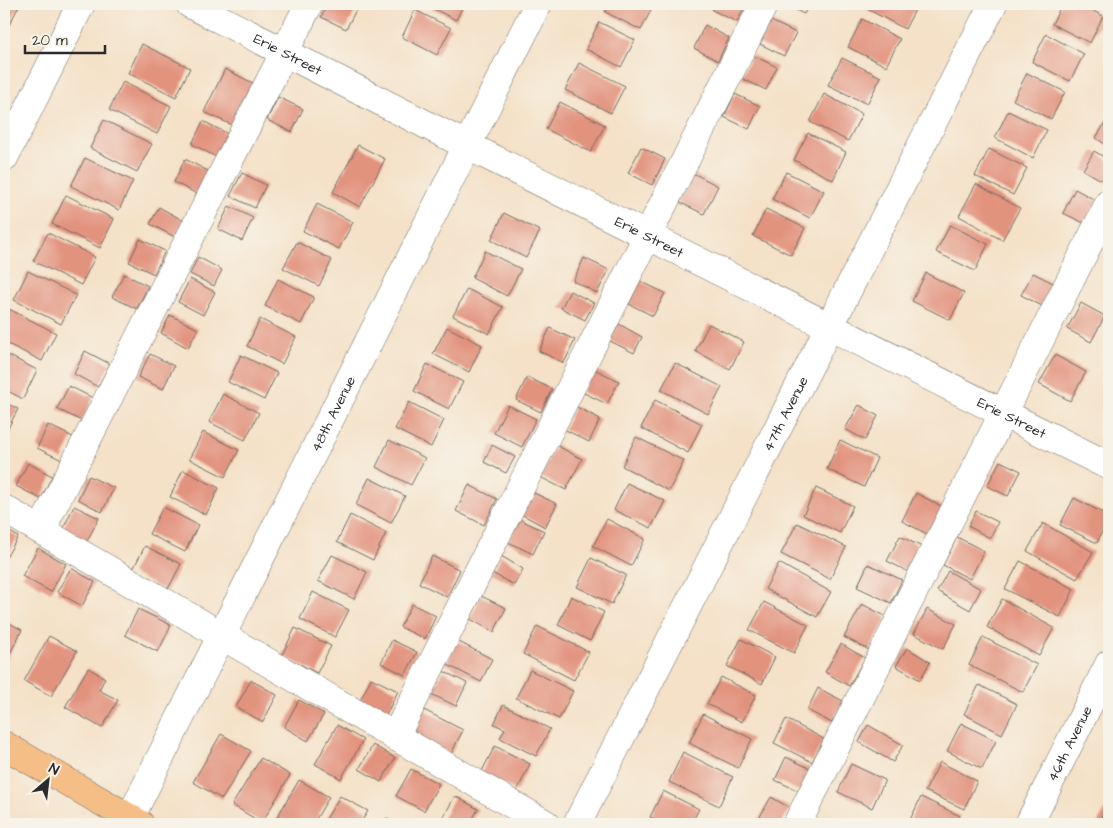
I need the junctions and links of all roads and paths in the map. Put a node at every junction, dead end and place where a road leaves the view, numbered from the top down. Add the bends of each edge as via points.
1 (81, 4) edge
2 (190, 4) edge
3 (310, 4) edge
4 (538, 4) edge
5 (764, 4) edge
6 (993, 4) edge
7 (285, 53) junction
8 (466, 145) junction
9 (4, 158) edge
10 (1109, 203) edge
11 (648, 235) junction
12 (829, 326) junction
13 (1004, 412) junction
14 (1109, 466) edge
15 (4, 508) edge
16 (41, 530) junction
17 (221, 635) junction
18 (1109, 664) edge
19 (395, 736) junction
20 (4, 745) edge
21 (133, 822) edge
22 (546, 824) edge
23 (577, 824) edge
24 (797, 824) edge
25 (1029, 824) edge

1 - 9 street
2 - 7 street, Erie Street
3 - 7 street
4 - 8 street, 48th Avenue
5 - 11 street
6 - 12 street, 47th Avenue
7 - 8 street, Erie Street
7 - 16 street
8 - 11 street, Erie Street
8 - 17 street, 48th Avenue
10 - 13 street
11 - 12 street, Erie Street
11 - 19 street
12 - 13 street, Erie Street
12 - 23 street, 47th Avenue
13 - 14 street, Erie Street
13 - 24 street
15 - 16 street
16 - 17 street
17 - 19 street
17 - 21 street, 48th Avenue
18 - 25 street, 46th Avenue
19 - 22 street
20 - 21 main road

